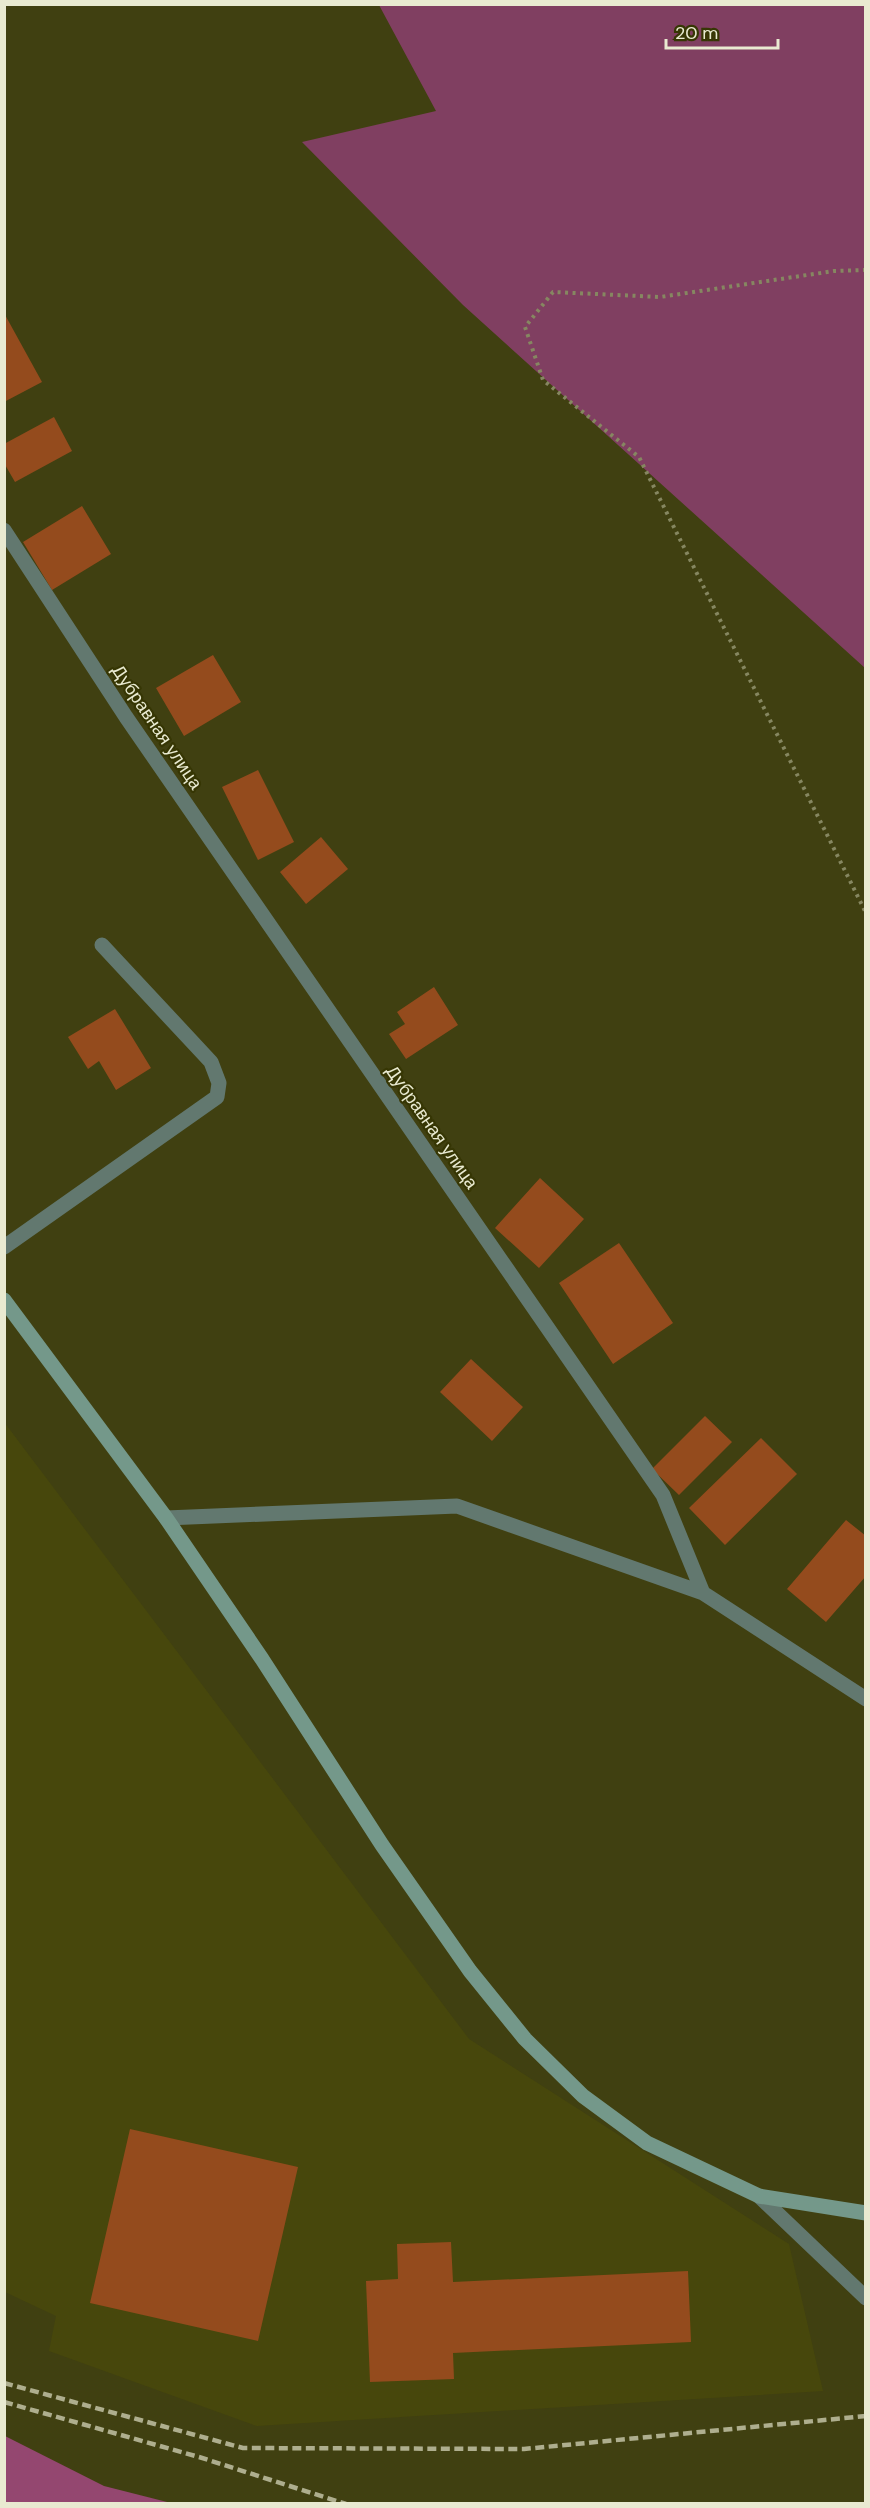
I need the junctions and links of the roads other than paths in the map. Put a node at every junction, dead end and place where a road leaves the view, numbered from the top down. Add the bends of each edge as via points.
1 (4, 530) edge
2 (102, 945) dead end
3 (4, 1247) edge
4 (4, 1300) edge
5 (166, 1518) junction
6 (703, 1593) junction
7 (866, 1700) edge
8 (759, 2196) junction
9 (866, 2213) edge
10 (866, 2298) edge

1 - 6 street, Дубравная улица via 133,727 663,1495
2 - 3 street via 211,1062 219,1083 217,1097
4 - 5 main road
5 - 6 street via 457,1506
5 - 8 main road via 382,1845 470,1971 525,2039 583,2096 647,2143
6 - 7 street
8 - 9 main road
8 - 10 street

